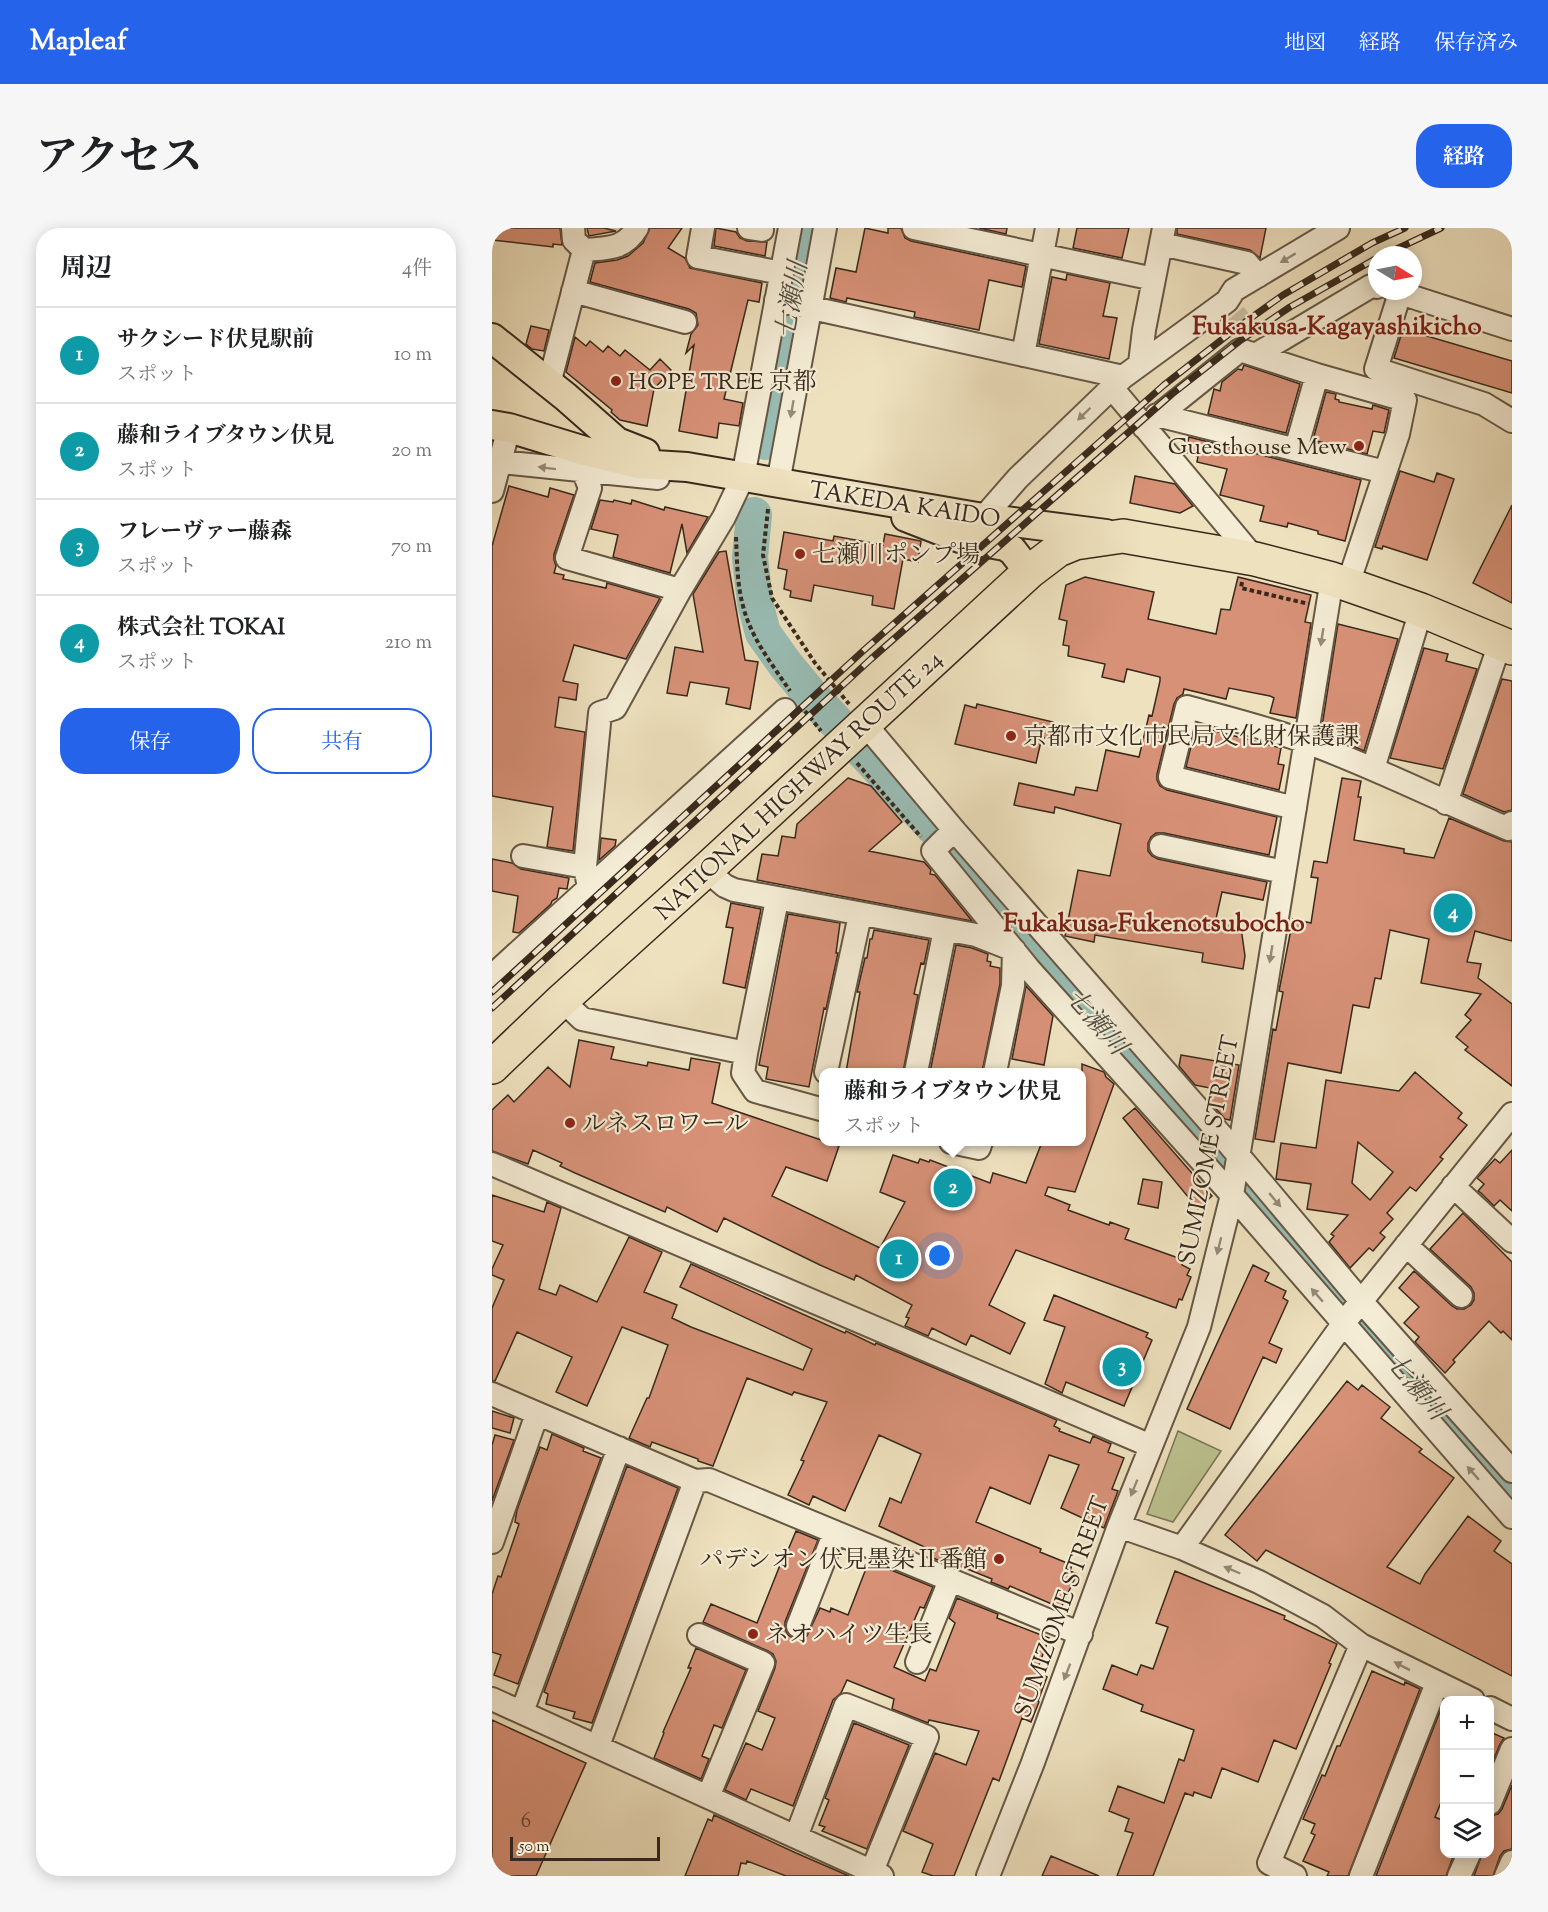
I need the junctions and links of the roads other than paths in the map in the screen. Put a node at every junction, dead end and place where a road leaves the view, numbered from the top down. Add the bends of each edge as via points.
1 (573, 228) edge
2 (636, 228) edge
3 (703, 228) edge
4 (790, 228) edge
5 (825, 228) edge
6 (914, 228) edge
7 (1047, 228) edge
8 (1338, 228) edge
9 (1163, 236) edge
10 (584, 250) junction
11 (1042, 255) junction
12 (782, 273) junction
13 (1258, 276) junction
14 (1154, 279) junction
15 (1368, 288) edge
16 (573, 291) junction
17 (1395, 300) edge
18 (1421, 300) edge
19 (793, 304) junction
20 (685, 321) dead end
21 (1512, 330) edge
22 (492, 338) edge
23 (1261, 345) junction
24 (1023, 355) junction
25 (1317, 375) junction
26 (1125, 376) junction
27 (549, 384) junction
28 (580, 409) junction
29 (1151, 421) junction
30 (1512, 421) edge
31 (501, 426) edge
32 (1296, 449) junction
33 (579, 460) junction
34 (501, 462) junction
35 (687, 467) junction
36 (1385, 472) junction
37 (743, 477) junction
38 (778, 483) junction
39 (492, 491) edge
40 (872, 499) junction
41 (983, 518) junction
42 (1123, 536) junction
43 (1255, 559) junction
44 (1029, 572) junction
45 (1340, 582) junction
46 (680, 590) junction
47 (1421, 610) junction
48 (1506, 646) edge
49 (794, 706) road end
50 (849, 732) junction
51 (1305, 742) junction
52 (1372, 769) junction
53 (1446, 803) junction
54 (1294, 808) junction
55 (1511, 829) edge
56 (943, 840) junction
57 (1161, 846) dead end
58 (523, 856) dead end
59 (706, 870) junction
60 (1284, 872) junction
61 (587, 877) junction
62 (777, 900) junction
63 (860, 915) junction
64 (945, 930) junction
65 (1014, 950) junction
66 (492, 976) edge
67 (562, 1000) junction
68 (746, 1053) junction
69 (492, 1067) edge
70 (827, 1068) edge
71 (917, 1068) edge
72 (996, 1068) edge
73 (819, 1108) edge
74 (1510, 1120) edge
75 (1237, 1159) junction
76 (492, 1164) edge
77 (1453, 1186) junction
78 (1233, 1192) junction
79 (1512, 1240) edge
80 (1406, 1245) junction
81 (1461, 1296) dead end
82 (1352, 1312) junction
83 (492, 1394) edge
84 (537, 1414) junction
85 (1151, 1446) junction
86 (619, 1448) junction
87 (1512, 1471) edge
88 (695, 1481) junction
89 (1512, 1517) edge
90 (1119, 1526) junction
91 (835, 1532) junction
92 (492, 1542) edge
93 (1182, 1548) junction
94 (950, 1580) junction
95 (798, 1626) dead end
96 (1081, 1634) junction
97 (699, 1635) dead end
98 (1361, 1645) junction
99 (917, 1662) dead end
100 (1437, 1683) junction
101 (1463, 1696) edge
102 (492, 1699) edge
103 (1494, 1710) edge
104 (522, 1712) junction
105 (1512, 1719) edge
106 (598, 1746) junction
107 (1512, 1749) edge
108 (1494, 1793) edge
109 (708, 1797) junction
110 (796, 1837) junction
111 (1466, 1858) edge
112 (1512, 1862) edge
113 (877, 1874) edge
114 (988, 1876) edge
115 (1296, 1876) edge
116 (1361, 1876) edge
117 (1459, 1876) edge
118 (1506, 1876) edge

1 - 10 street via 574,240
2 - 10 street via 618,247
3 - 12 street via 698,257
4 - 12 street
5 - 19 street
6 - 11 street
7 - 11 street
8 -> 13 street
9 - 13 street via 1247,263
9 - 14 street
10 - 16 street
11 - 14 street
11 - 24 street
12 - 19 street
13 - 26 street via 1234,290 1231,307
14 - 26 street via 1144,330
15 - 23 street
16 - 20 street
16 - 27 street
17 - 30 street via 1376,369 1484,404
18 - 21 street
19 - 24 street
19 - 37 street
19 -> 38 street
22 - 27 main road, TAKEDA KAIDO
23 - 25 street
23 - 29 street via 1240,350
24 - 26 street
25 - 32 street
25 - 36 street, SUMIZOME STREET via 1405,400
26 - 29 street
26 -> 41 street via 1018,478
27 - 28 main road, TAKEDA KAIDO
28 - 33 main road via 587,426
28 - 35 main road, TAKEDA KAIDO via 617,442
29 - 32 street
29 - 43 street
31 - 33 main road, TAKEDA KAIDO
31 - 34 street
32 - 36 street
33 -> 34 street
33 - 35 main road, TAKEDA KAIDO
33 - 46 street via 590,488 567,558
34 - 39 street
35 - 37 main road, TAKEDA KAIDO
36 - 45 street, SUMIZOME STREET
37 - 38 main road, TAKEDA KAIDO
37 - 46 street
38 - 40 main road, TAKEDA KAIDO
40 - 41 main road, TAKEDA KAIDO
40 - 44 main road via 960,538 1005,546
41 - 42 main road, TAKEDA KAIDO
42 - 43 highway, NATIONAL HIGHWAY ROUTE 24
42 - 44 highway, NATIONAL HIGHWAY ROUTE 24 via 1075,543
43 - 45 highway, NATIONAL HIGHWAY ROUTE 24
44 - 50 highway, NATIONAL HIGHWAY ROUTE 24
45 - 47 highway, NATIONAL HIGHWAY ROUTE 24
45 -> 51 street, SUMIZOME STREET
46 - 61 street via 615,708 600,713
47 - 48 highway, NATIONAL HIGHWAY ROUTE 24
47 - 52 street
48 - 53 street
49 - 61 street
50 - 56 street
50 - 59 highway, NATIONAL HIGHWAY ROUTE 24
51 - 52 street
51 - 54 street, SUMIZOME STREET
51 - 54 street via 1187,706 1170,777
52 - 53 street
53 - 55 street
54 - 60 street, SUMIZOME STREET
56 - 65 street
56 - 75 street
57 - 60 street
58 - 61 street
59 - 62 street via 734,890
59 - 67 highway, NATIONAL HIGHWAY ROUTE 24
60 -> 75 street, SUMIZOME STREET
61 - 66 street
62 - 63 street
62 - 68 street
63 - 64 street
63 - 70 street
64 - 65 street via 976,935
64 - 71 street
65 - 72 street via 1013,986
65 - 78 street
67 - 68 street via 582,1019
67 - 69 highway, NATIONAL HIGHWAY ROUTE 24
68 - 73 street via 743,1074 755,1091
74 - 77 street
75 - 78 street, SUMIZOME STREET
75 -> 82 street
76 - 85 street
77 - 79 street
77 - 80 street
82 -> 78 street
78 -> 85 street, SUMIZOME STREET via 1199,1327
80 - 81 street
80 - 82 street
82 - 87 street
89 -> 82 street
82 - 93 street
83 - 84 street
84 - 86 street
84 - 92 street
85 -> 90 street, SUMIZOME STREET
86 - 88 street
86 - 104 street
88 - 91 street via 709,1480
88 - 106 street
90 - 93 street
90 - 96 street, SUMIZOME STREET
91 - 94 street
91 - 95 street
98 -> 93 street via 1323,1616
94 - 96 street
94 - 99 street
96 -> 114 street, SUMIZOME STREET
97 - 109 street via 762,1663
100 -> 98 street
98 - 115 street via 1269,1863
100 - 101 street
100 - 116 street
102 - 104 street
103 - 105 street
104 - 106 street
106 - 109 street
107 - 108 street
109 - 110 street
110 - 113 street
110 - 113 street via 846,1705 927,1737
111 - 117 street
112 - 118 street

